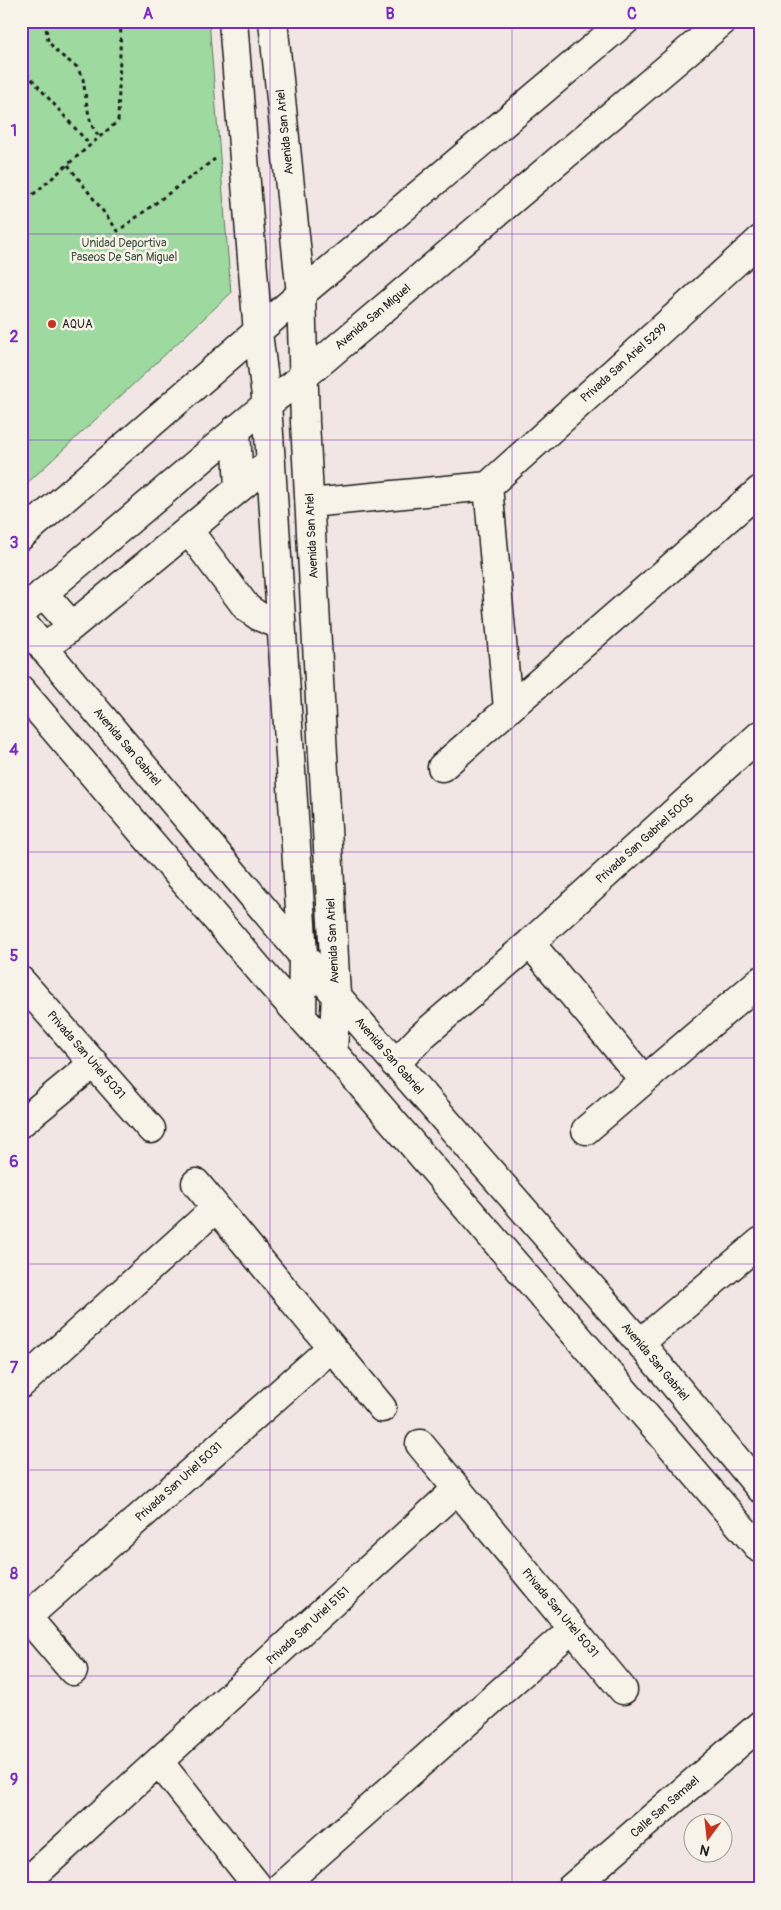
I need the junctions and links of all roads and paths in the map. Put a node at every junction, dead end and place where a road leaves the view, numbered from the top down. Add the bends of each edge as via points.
1 (45, 21) edge
2 (121, 21) edge
3 (234, 21) edge
4 (274, 21) edge
5 (625, 21) edge
6 (723, 21) edge
7 (21, 67) edge
8 (99, 137) junction
9 (242, 139) junction
10 (90, 145) junction
11 (68, 165) junction
12 (21, 205) edge
13 (760, 240) edge
14 (301, 294) junction
15 (258, 333) junction
16 (303, 376) junction
17 (267, 404) junction
18 (236, 429) junction
19 (271, 462) junction
20 (488, 486) junction
21 (239, 488) junction
22 (760, 490) edge
23 (310, 503) junction
24 (24, 528) edge
25 (188, 530) junction
26 (43, 593) junction
27 (21, 612) edge
28 (21, 621) edge
29 (281, 625) junction
30 (72, 626) junction
31 (44, 649) junction
32 (21, 690) edge
33 (508, 709) junction
34 (760, 735) edge
35 (442, 767) dead end
36 (530, 943) junction
37 (303, 954) junction
38 (21, 981) edge
39 (760, 981) edge
40 (336, 996) junction
41 (302, 1018) junction
42 (333, 1052) junction
43 (94, 1063) junction
44 (395, 1064) junction
45 (644, 1080) junction
46 (21, 1123) edge
47 (151, 1129) dead end
48 (586, 1130) dead end
49 (196, 1183) dead end
50 (216, 1208) junction
51 (760, 1242) edge
52 (640, 1343) junction
53 (331, 1348) junction
54 (21, 1384) edge
55 (382, 1408) dead end
56 (420, 1444) dead end
57 (760, 1488) edge
58 (457, 1489) junction
59 (760, 1549) edge
60 (24, 1614) edge
61 (572, 1629) junction
62 (73, 1671) dead end
63 (623, 1690) dead end
64 (760, 1725) edge
65 (159, 1762) junction
66 (21, 1887) edge
67 (260, 1889) edge
68 (278, 1889) edge
69 (570, 1889) edge

1 - 8 path via 48,41 58,53 78,67 84,79 91,124
2 - 8 path via 118,121
3 - 9 street
4 - 14 street, Avenida San Ariel
5 - 14 street
6 - 16 street, Avenida San Miguel
7 - 10 path
8 - 10 path
9 - 11 path via 118,231
9 - 15 street
10 - 11 path
11 - 12 path
13 - 20 street, Privada San Ariel 5299
14 - 15 street
14 - 16 street, Avenida San Ariel
15 - 17 street
15 - 24 street
16 - 17 street, Avenida San Miguel
16 - 23 street, Avenida San Ariel
17 - 18 street, Avenida San Miguel
17 - 19 street
18 - 21 street
18 - 26 street, Avenida San Miguel
19 - 21 street
19 - 29 street
20 - 23 street
20 - 33 street
21 - 25 street
22 - 33 street
23 - 40 street, Avenida San Ariel
25 - 29 street via 247,608
25 - 30 street
26 - 27 street, Avenida San Miguel
26 - 30 street
28 - 31 street, Avenida San Gabriel
29 - 37 street
30 - 31 street
31 - 37 street, Avenida San Gabriel
32 - 41 street
33 - 35 street
34 - 36 street, Privada San Gabriel 5005
36 - 44 street, Privada San Gabriel 5005 via 422,1036
36 - 45 street
37 - 40 street, Avenida San Gabriel
37 - 41 street
38 - 43 street, Privada San Uriel 5031
39 - 45 street
40 - 42 street, Avenida San Ariel
40 - 44 street, Avenida San Gabriel
41 - 42 street
42 - 59 street
43 - 46 street
43 - 47 street, Privada San Uriel 5031
44 - 52 street, Avenida San Gabriel
45 - 48 street
49 - 50 street
50 - 53 street
50 - 54 street
51 - 52 street
52 - 57 street, Avenida San Gabriel
53 - 55 street
53 - 60 street, Privada San Uriel 5031
56 - 58 street, Privada San Uriel 5031
58 - 61 street, Privada San Uriel 5031
58 - 65 street, Privada San Uriel 5151
60 - 62 street, Privada San Uriel 5031
61 - 63 street, Privada San Uriel 5031
61 - 68 street
64 - 69 street, Calle San Samael
65 - 66 street, Privada San Uriel 5151
65 - 67 street

